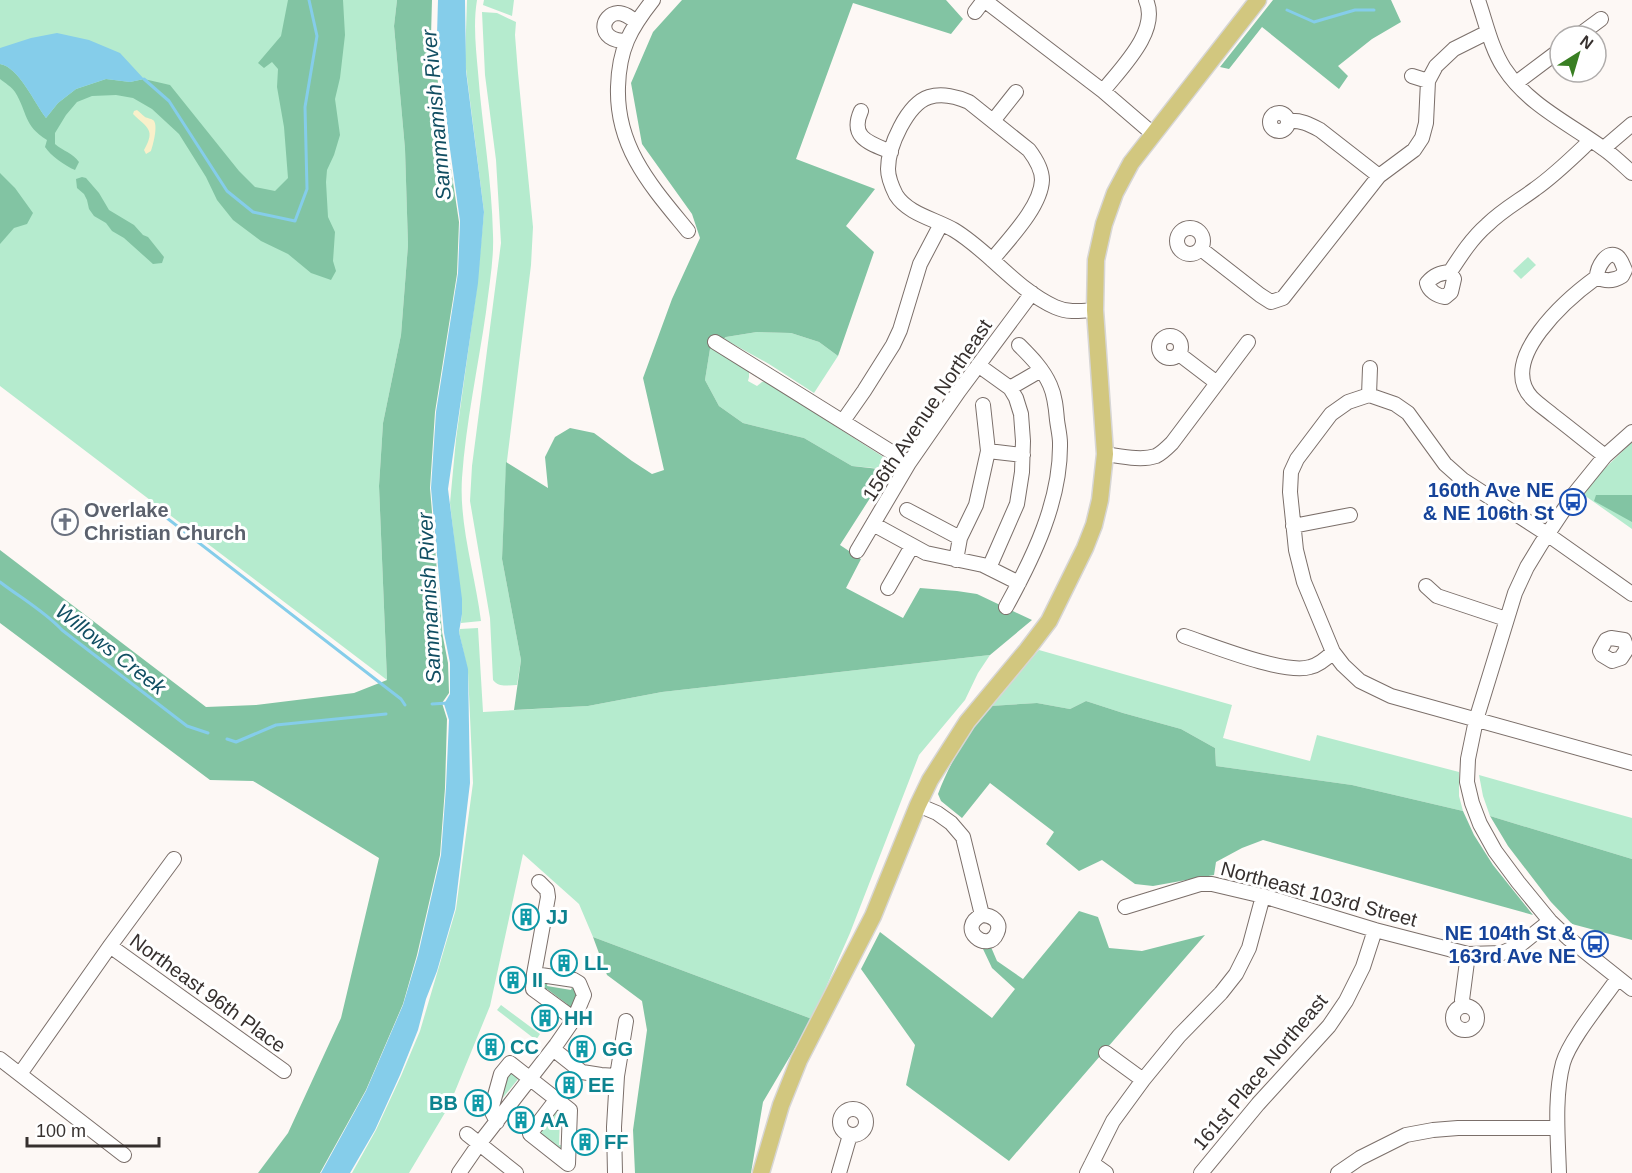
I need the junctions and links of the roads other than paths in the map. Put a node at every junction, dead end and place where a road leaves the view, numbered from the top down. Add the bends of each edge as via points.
1 (653, 0) edge
2 (984, 0) edge
3 (1146, 0) edge
4 (1258, 0) edge
5 (1478, 0) edge
6 (975, 12) dead end
7 (1601, 19) dead end
8 (636, 22) junction
9 (1594, 24) edge
10 (1488, 32) junction
11 (626, 41) junction
12 (1548, 59) edge
13 (1412, 76) dead end
14 (1428, 81) junction
15 (1516, 83) junction
16 (1103, 91) junction
17 (1016, 92) dead end
18 (861, 111) dead end
19 (993, 121) junction
20 (1288, 121) dead end
21 (1632, 124) edge
22 (1153, 134) junction
23 (1591, 140) junction
24 (1604, 148) junction
25 (891, 152) junction
26 (1632, 173) edge
27 (1379, 176) junction
28 (941, 224) junction
29 (688, 231) dead end
30 (1201, 249) dead end
31 (992, 260) junction
32 (1450, 272) dead end
33 (1597, 277) dead end
34 (1032, 293) junction
35 (1095, 310) junction
36 (716, 342) dead end
37 (1248, 342) dead end
38 (1019, 345) dead end
39 (1179, 354) dead end
40 (978, 365) junction
41 (1370, 368) dead end
42 (1041, 370) junction
43 (1217, 383) junction
44 (1010, 388) junction
45 (1369, 395) junction
46 (983, 405) dead end
47 (843, 422) junction
48 (1632, 432) edge
49 (988, 451) junction
50 (1105, 454) junction
51 (1023, 455) junction
52 (1605, 456) junction
53 (909, 463) junction
54 (908, 510) dead end
55 (1350, 515) dead end
56 (873, 524) junction
57 (1293, 526) junction
58 (1547, 534) junction
59 (960, 538) junction
60 (912, 546) junction
61 (857, 551) dead end
62 (956, 560) junction
63 (989, 568) junction
64 (1019, 583) junction
65 (1426, 586) dead end
66 (888, 588) dead end
67 (1632, 594) edge
68 (1006, 607) dead end
69 (1506, 619) junction
70 (1184, 636) dead end
71 (1333, 652) junction
72 (1476, 720) junction
73 (1632, 763) edge
74 (918, 805) junction
75 (174, 859) dead end
76 (539, 882) dead end
77 (1263, 896) junction
78 (1125, 907) dead end
79 (982, 915) dead end
80 (1550, 921) junction
81 (1375, 930) junction
82 (110, 946) junction
83 (1468, 954) junction
84 (534, 974) junction
85 (1618, 978) junction
86 (1632, 989) edge
87 (1463, 1006) dead end
88 (574, 1019) junction
89 (626, 1021) dead end
90 (553, 1049) junction
91 (1106, 1053) dead end
92 (0, 1059) edge
93 (284, 1071) dead end
94 (21, 1074) junction
95 (617, 1076) junction
96 (530, 1079) junction
97 (1143, 1080) junction
98 (556, 1100) junction
99 (497, 1122) junction
100 (1557, 1128) junction
101 (466, 1134) dead end
102 (850, 1135) dead end
103 (479, 1144) junction
104 (123, 1155) dead end
105 (569, 1168) edge
106 (1089, 1168) edge
107 (459, 1173) edge
108 (516, 1173) edge
109 (615, 1173) edge
110 (761, 1173) edge
111 (839, 1173) edge
112 (1106, 1173) edge
113 (1201, 1173) edge
114 (1338, 1173) edge
115 (1559, 1173) edge

1 - 8 street
2 - 6 street
2 - 16 street
3 - 16 street via 1150,17 1142,40
4 - 22 main road
5 - 10 street
7 - 9 street
8 - 11 street
8 - 11 street via 620,13 605,22 608,37
10 - 14 street via 1454,49 1436,66
10 - 15 street
11 - 29 street via 618,75 617,104 626,140 645,176
12 - 15 street
13 - 14 street
14 - 27 street via 1422,138 1414,150
15 - 23 street via 1536,102
16 - 22 street
17 - 19 street
18 - 25 street via 856,121 860,134
19 - 25 street via 960,98 929,97 905,119
19 - 31 street via 1029,150 1042,179 1031,210
20 - 27 street via 1298,120 1320,130
21 - 24 street
22 - 35 main road via 1131,163 1104,224 1096,260
23 - 24 street
23 - 32 street via 1536,189 1486,225
24 - 26 street
25 - 28 street via 888,171 897,196 907,207
27 - 30 street via 1280,300 1271,302 1260,295
28 - 31 street via 961,234
28 - 47 street via 920,264 894,344
31 - 34 street
33 - 52 street via 1542,328 1529,348 1522,371 1532,398
34 - 35 street via 1067,311
34 - 40 street, 156th Avenue Northeast
35 - 50 main road
36 - 47 street
37 - 43 street
38 - 42 street
39 - 43 street
40 - 44 street
40 - 53 street, 156th Avenue Northeast
41 - 45 street
42 - 44 street
42 - 64 street via 1055,400 1060,444 1058,469 1050,512
43 - 50 street via 1162,452 1143,458
44 - 51 street via 1021,414
45 - 57 street via 1348,402 1331,414 1297,459 1290,492
45 - 58 street via 1408,413 1445,464 1463,480
46 - 49 street
47 - 53 street
48 - 52 street
49 - 51 street
49 - 59 street via 976,505
50 - 74 main road via 1094,525 1049,621 967,722
51 - 63 street via 1017,504
52 - 58 street
53 - 56 street, 156th Avenue Northeast
54 - 59 street
55 - 57 street
56 - 60 street
56 - 61 street, 156th Avenue Northeast
57 - 71 street via 1304,582
58 - 67 street
58 - 69 street via 1527,567
59 - 62 street
60 - 62 street
60 - 66 street
62 - 63 street
63 - 64 street
64 - 68 street
65 - 69 street via 1437,596
69 - 72 street
70 - 71 street via 1279,667 1297,669 1311,667
71 - 72 street via 1360,681 1391,696
72 - 73 street
72 - 80 street via 1468,759 1467,782 1472,803 1495,850
74 - 79 street via 938,813 963,837
74 - 110 main road via 873,916 799,1060
75 - 82 street
76 - 84 street via 548,897
77 - 78 street, Northeast 103rd Street via 1200,884
77 - 81 street, Northeast 103rd Street
77 - 97 street via 1249,948 1236,974
80 - 83 street, Northeast 103rd Street via 1520,945 1502,953
80 - 85 street
81 - 83 street, Northeast 103rd Street
81 - 113 street, 161st Place Northeast via 1363,967 1329,1026
82 - 93 street, Northeast 96th Place
82 - 94 street
83 - 87 street
84 - 88 street via 533,989
84 - 88 street via 579,983 584,995
85 - 86 street
85 - 100 street via 1564,1062
88 - 90 street
89 - 95 street
90 - 95 street via 582,1072
90 - 96 street
91 - 97 street
92 - 94 street
94 - 104 street
95 - 109 street
96 - 98 street
96 - 99 street
96 - 99 street via 510,1063 501,1074 491,1110
97 - 106 street via 1113,1121
98 - 105 street via 570,1110
98 - 105 street via 530,1134
99 - 103 street
100 - 114 street via 1458,1128 1406,1135
100 - 115 street
101 - 103 street
102 - 111 street
103 - 107 street
103 - 108 street
106 - 112 street

